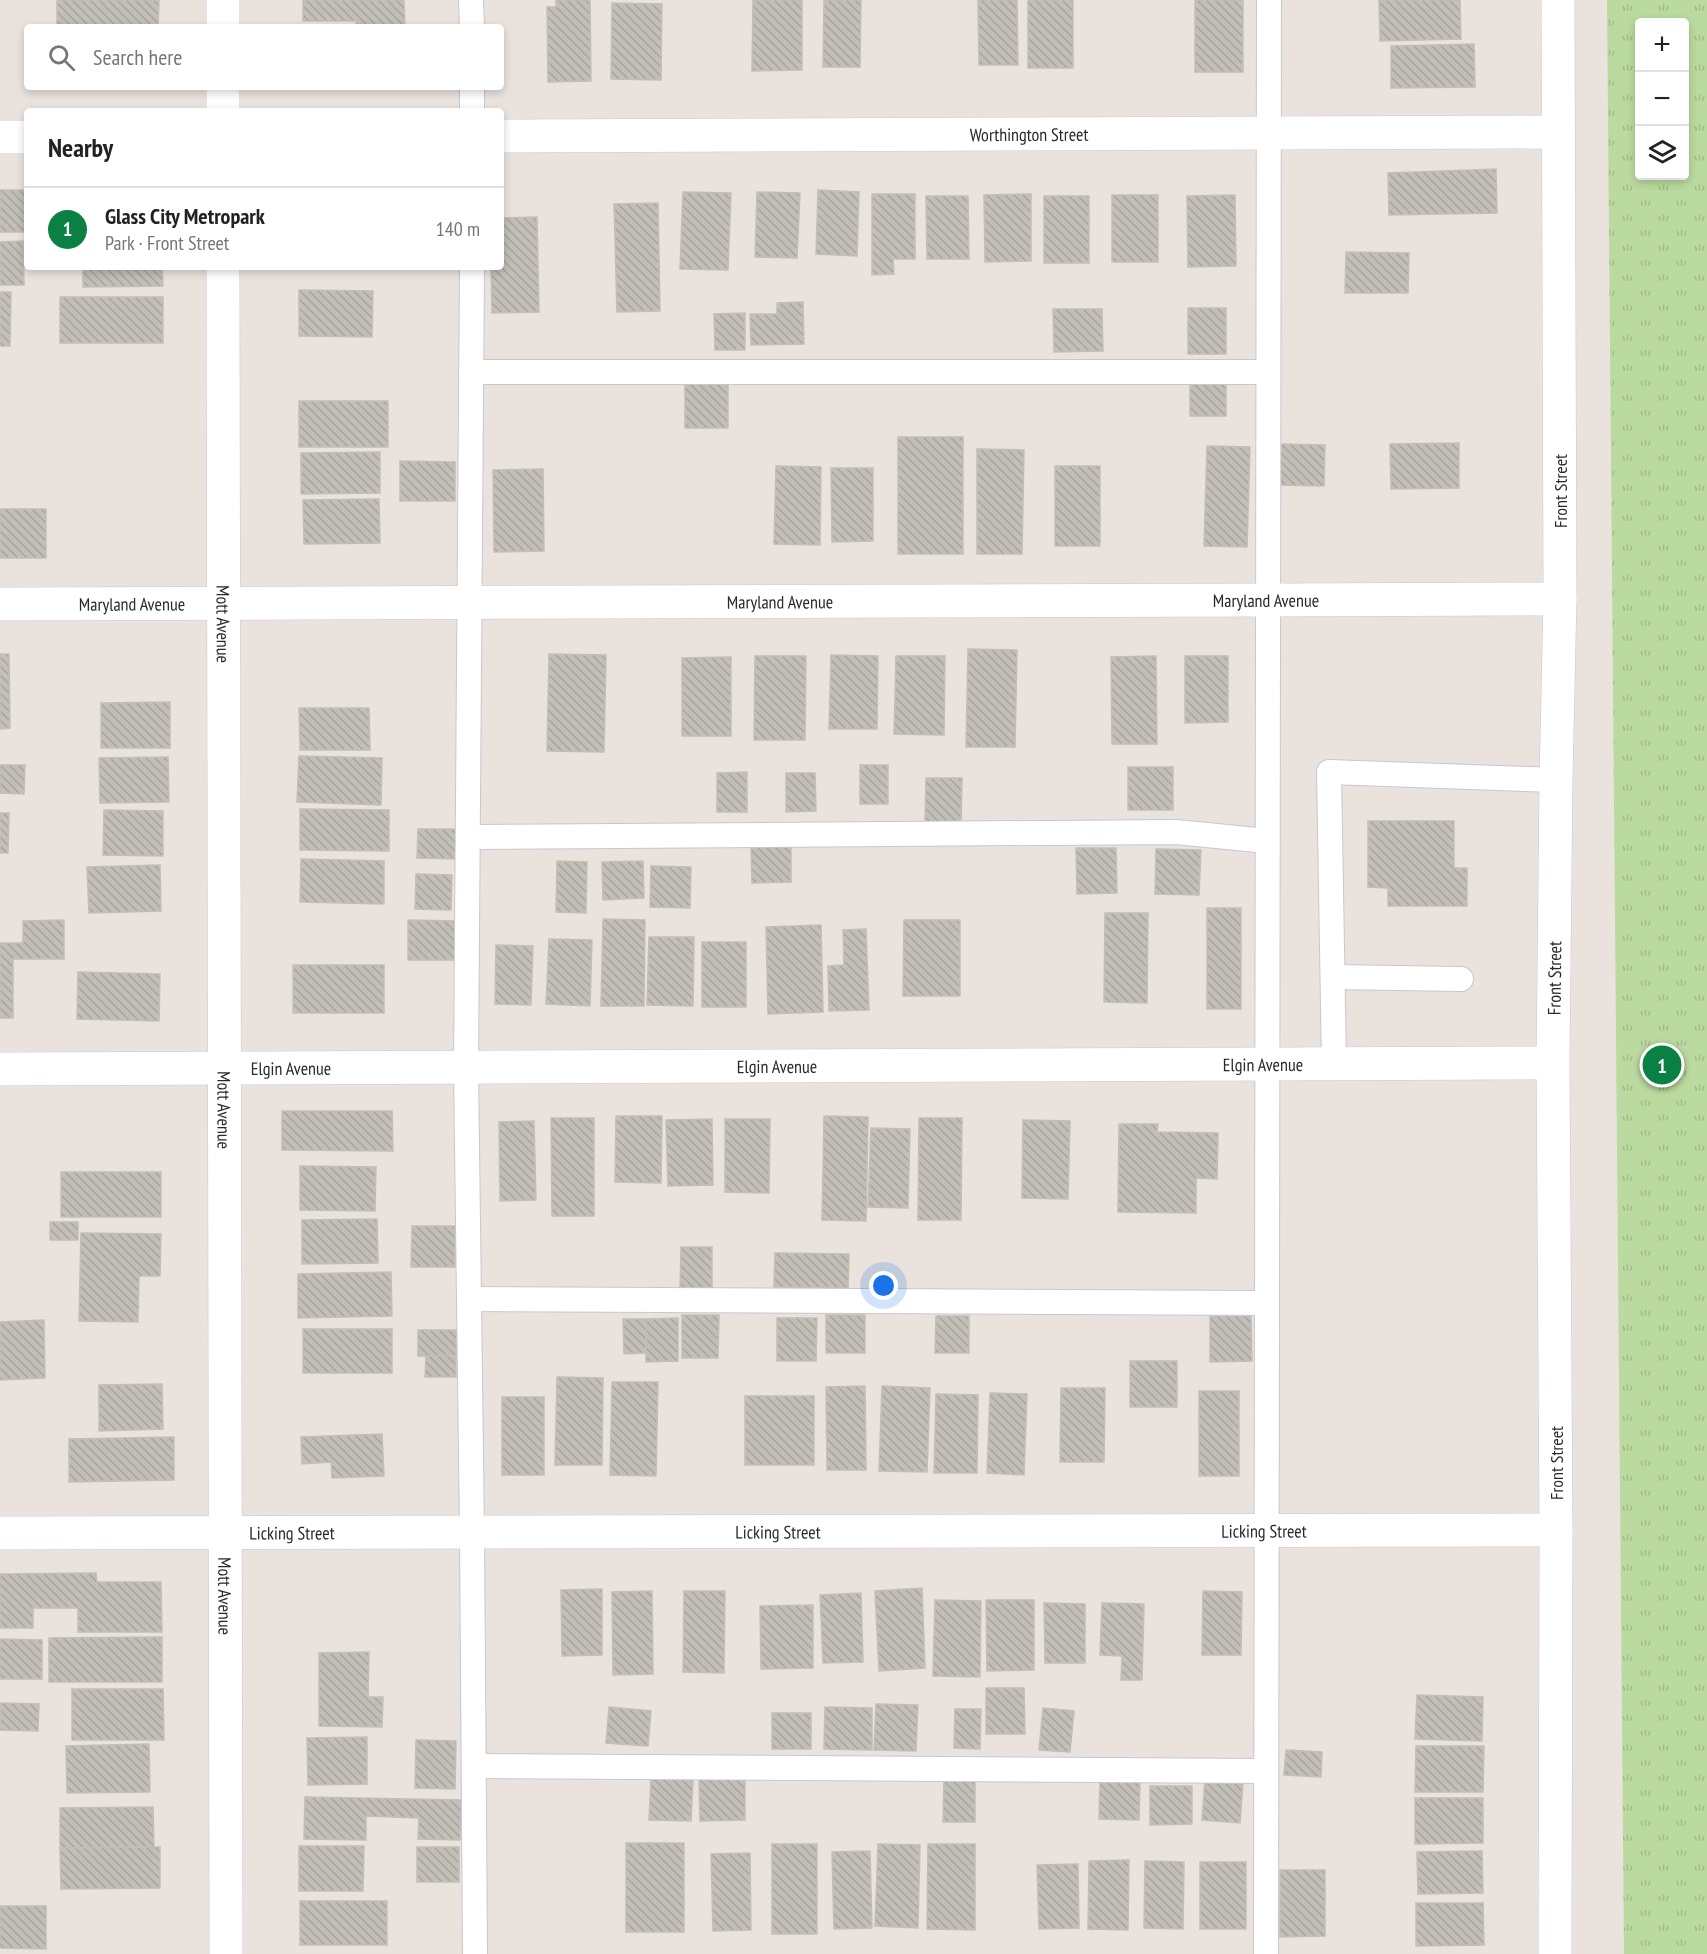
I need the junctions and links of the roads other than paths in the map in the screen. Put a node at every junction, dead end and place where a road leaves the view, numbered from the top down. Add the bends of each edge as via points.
1 (223, 0) edge
2 (471, 0) edge
3 (1269, 0) edge
4 (1558, 0) edge
5 (223, 24) edge
6 (472, 24) edge
7 (223, 90) edge
8 (472, 90) edge
9 (223, 108) edge
10 (472, 108) edge
11 (1558, 132) junction
12 (1268, 133) junction
13 (504, 136) edge
14 (0, 137) edge
15 (24, 137) edge
16 (223, 270) edge
17 (472, 270) edge
18 (471, 372) junction
19 (1268, 372) junction
20 (1560, 598) junction
21 (1268, 600) junction
22 (224, 603) junction
23 (470, 603) junction
24 (0, 604) edge
25 (1556, 780) junction
26 (468, 837) junction
27 (1268, 841) junction
28 (1333, 978) junction
29 (1461, 979) dead end
30 (1553, 1063) junction
31 (1334, 1064) junction
32 (1267, 1065) junction
33 (466, 1068) junction
34 (0, 1069) edge
35 (224, 1069) junction
36 (469, 1299) junction
37 (1267, 1303) junction
38 (1557, 1530) junction
39 (1267, 1531) junction
40 (472, 1532) junction
41 (0, 1533) edge
42 (225, 1533) junction
43 (474, 1766) junction
44 (1266, 1771) junction
45 (225, 1954) edge
46 (475, 1954) edge
47 (1266, 1954) edge
48 (1555, 1954) edge

1 - 5 street
2 - 6 lane
3 - 12 lane
4 - 11 street, Front Street
7 - 9 street
8 - 10 lane
11 - 12 street, Worthington Street
11 - 20 street, Front Street
12 - 13 street, Worthington Street
12 - 19 lane
14 - 15 street
16 - 22 street, Mott Avenue
17 - 18 lane
18 - 19 lane
18 - 23 lane
19 - 21 lane
20 - 21 street, Maryland Avenue
20 - 25 street, Front Street
21 - 23 street, Maryland Avenue
21 - 27 lane
22 - 23 street, Maryland Avenue
22 - 24 street, Maryland Avenue
22 - 35 street, Mott Avenue
23 - 26 lane
25 - 28 lane via 1329,772
25 - 30 street, Front Street
26 - 27 lane via 1176,831
26 - 33 lane
27 - 32 lane
28 - 29 lane
28 - 31 lane
30 - 31 street, Elgin Avenue
30 - 38 street, Front Street
31 - 32 street, Elgin Avenue
32 - 33 street, Elgin Avenue
32 - 37 lane
33 - 35 street, Elgin Avenue
33 - 36 lane
34 - 35 street, Elgin Avenue
35 - 42 street, Mott Avenue
36 - 37 lane
36 - 40 lane
37 - 39 lane
38 - 39 street, Licking Street
38 - 48 street, Front Street
39 - 40 street, Licking Street
39 - 44 lane
40 - 42 street, Licking Street
40 - 43 lane
41 - 42 street, Licking Street
42 - 45 street, Mott Avenue
43 - 44 lane
43 - 46 lane
44 - 47 lane

